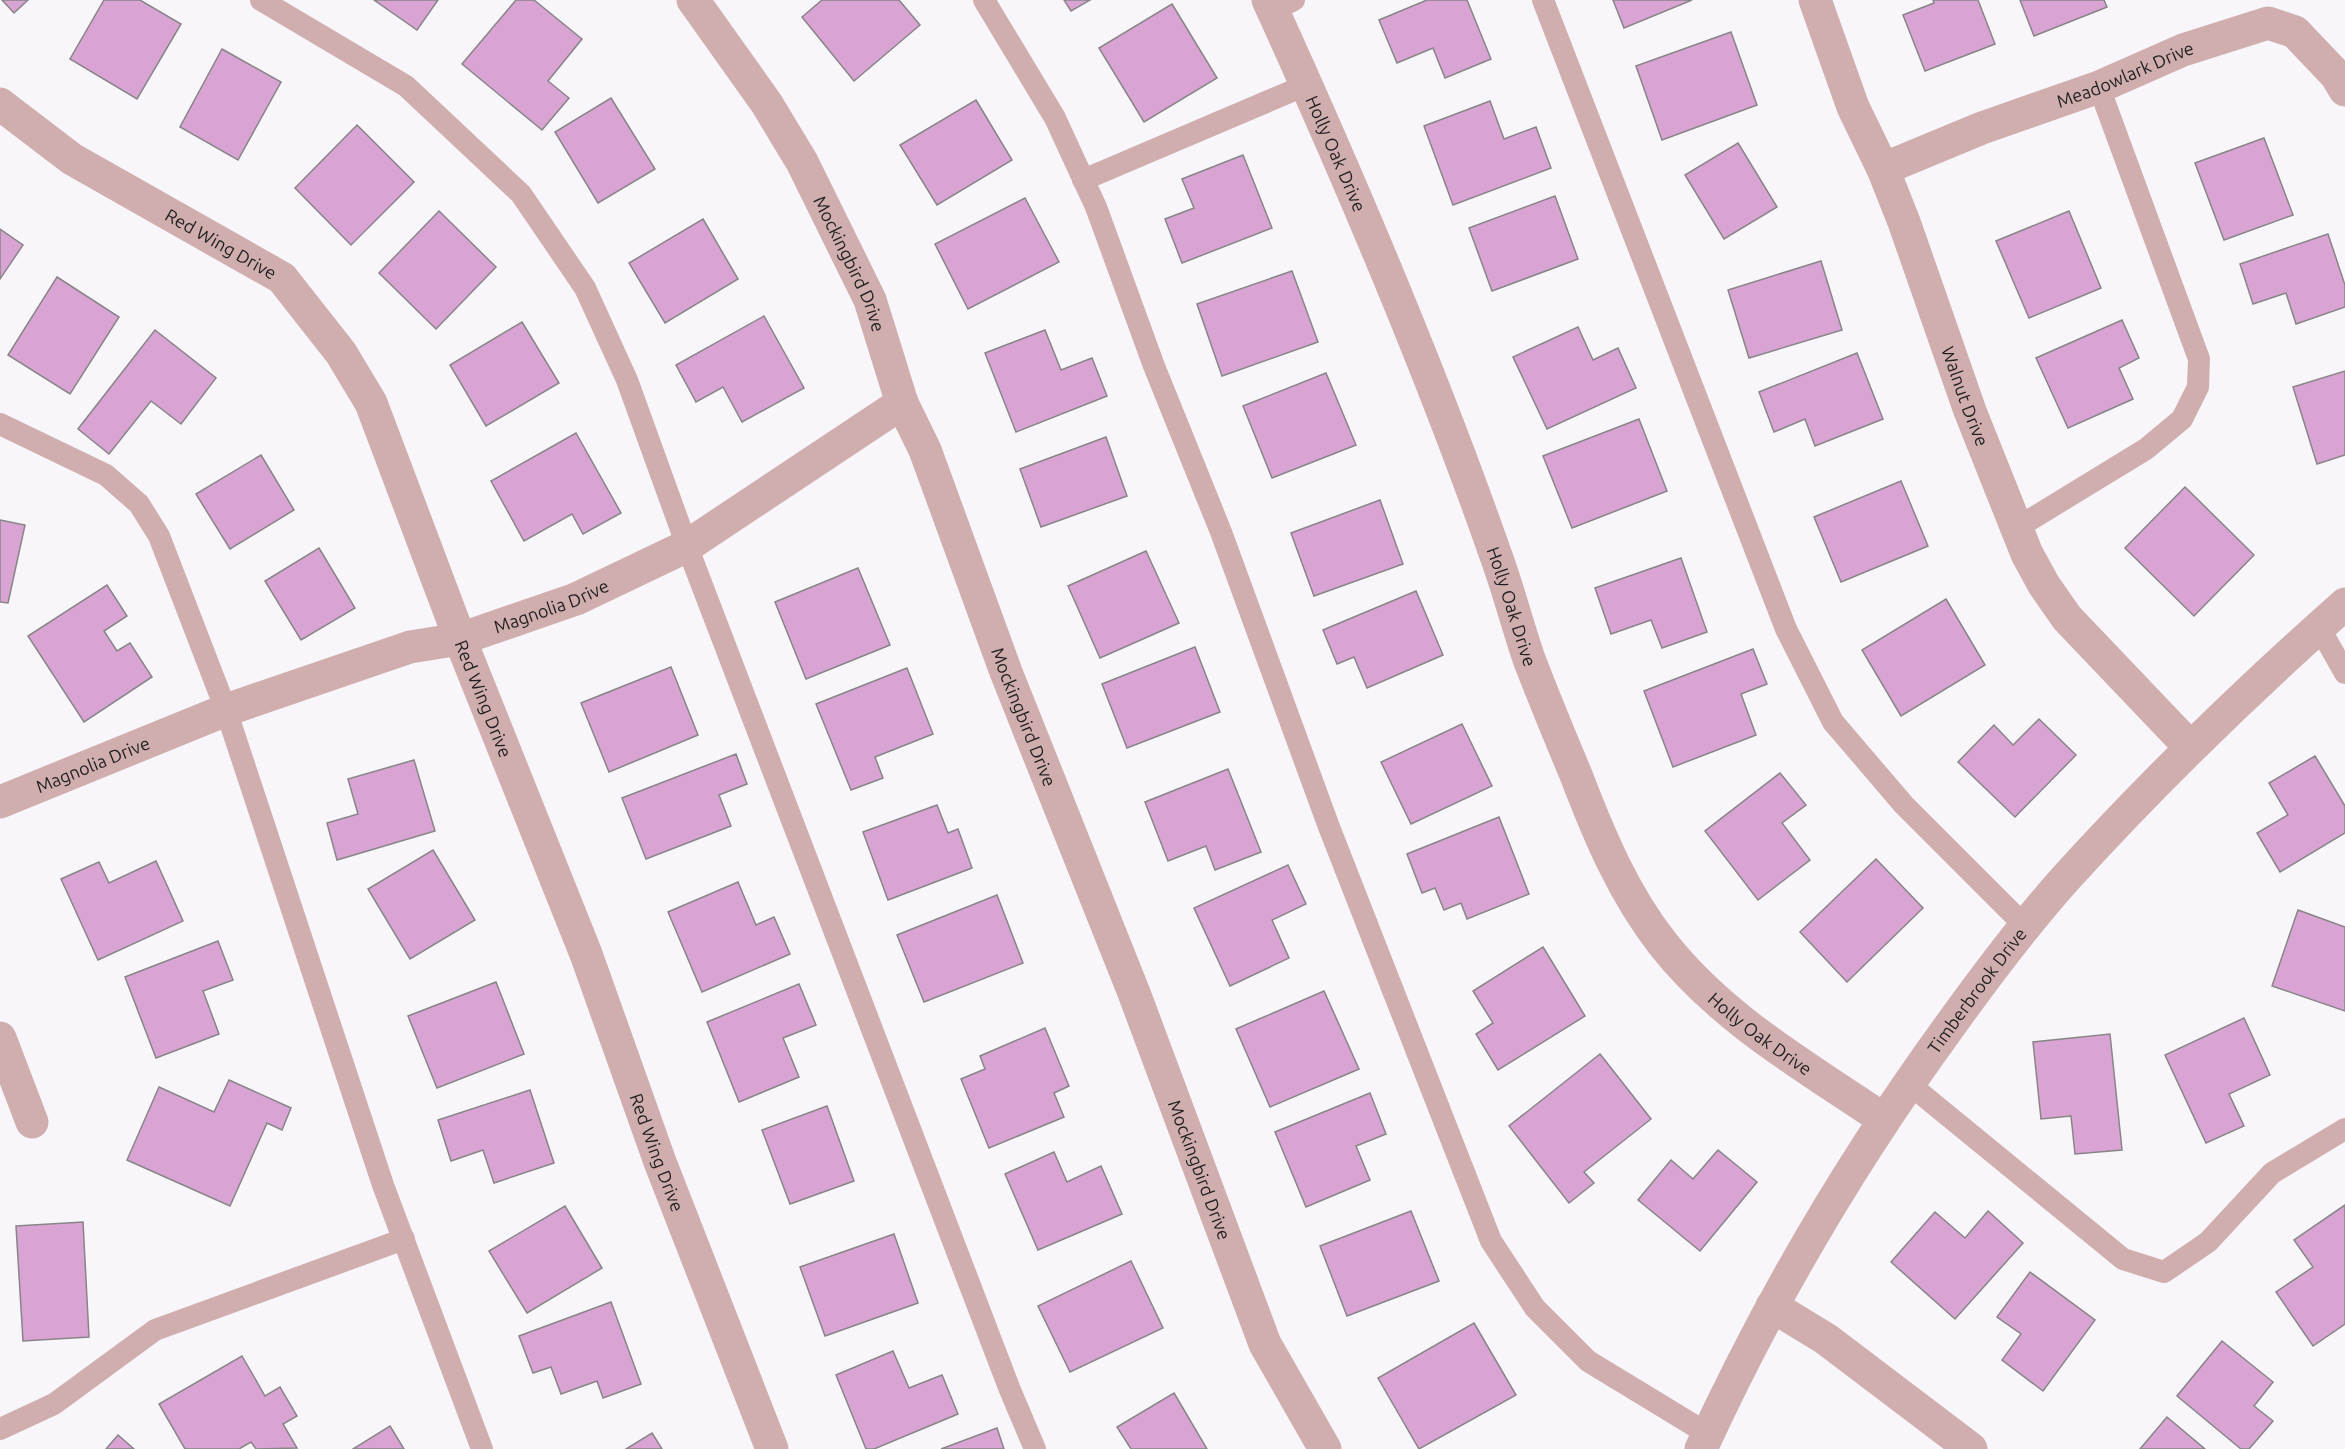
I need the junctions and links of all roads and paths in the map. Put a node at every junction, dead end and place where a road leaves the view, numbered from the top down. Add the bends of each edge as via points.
1 (261, 0) edge
2 (693, 0) edge
3 (984, 0) edge
4 (1543, 0) edge
5 (1815, 0) edge
6 (1278, 3) edge
7 (1306, 85) junction
8 (2100, 87) junction
9 (2345, 90) edge
10 (0, 104) edge
11 (1883, 169) junction
12 (1083, 180) junction
13 (902, 403) junction
14 (0, 424) edge
15 (2015, 528) junction
16 (687, 546) junction
17 (2345, 604) edge
18 (2319, 627) junction
19 (460, 639) junction
20 (2345, 673) edge
21 (226, 710) junction
22 (2190, 747) junction
23 (2, 796) edge
24 (2026, 927) junction
25 (0, 1038) edge
26 (1908, 1083) junction
27 (1883, 1119) junction
28 (32, 1122) dead end
29 (2345, 1129) edge
30 (404, 1239) junction
31 (1772, 1306) junction
32 (0, 1429) edge
33 (1705, 1441) edge
34 (482, 1449) edge
35 (772, 1449) edge
36 (1035, 1449) edge
37 (1325, 1449) edge
38 (1971, 1449) edge

1 - 16 lane via 406,86 521,194 585,288 627,380
2 - 13 street, Mockingbird Drive via 767,104 802,162 870,300
3 - 12 lane via 1055,118
4 - 24 lane via 1786,629 1833,722 1904,805
5 - 11 street, Walnut Drive via 1853,107
6 - 7 street, Holly Oak Drive
7 - 12 lane
7 - 27 street, Holly Oak Drive via 1412,330 1496,555 1529,658 1605,850 1625,886 1665,946 1721,1006
8 - 9 street, Meadowlark Drive via 2183,50 2268,23 2295,32
8 - 11 street, Meadowlark Drive via 1982,128
8 - 15 lane via 2199,359 2198,387 2182,419 2146,449
10 - 19 street, Red Wing Drive via 72,159 282,278 341,353 371,403
11 - 15 street, Walnut Drive
12 - 33 lane via 1491,1241 1535,1308 1588,1361
13 - 16 street, Magnolia Drive
13 - 37 street, Mockingbird Drive via 925,450 1006,672 1134,993 1265,1344
14 - 21 lane via 106,475 139,504 159,536
15 - 22 street, Walnut Drive via 2044,585 2067,618
16 - 19 street, Magnolia Drive via 576,599
16 - 36 lane
17 - 18 street, Timberbrook Drive
18 - 20 lane
18 - 22 street, Timberbrook Drive
19 - 21 street, Magnolia Drive via 410,647
19 - 35 street, Red Wing Drive via 586,954 660,1162
21 - 23 street, Magnolia Drive
21 - 30 lane
22 - 24 street, Timberbrook Drive via 2064,880
24 - 26 street, Timberbrook Drive
25 - 28 street
26 - 27 street, Timberbrook Drive
26 - 29 lane via 2123,1259 2164,1272 2208,1242 2272,1173
27 - 31 street, Timberbrook Drive
30 - 32 lane via 155,1330 54,1404
30 - 34 lane
31 - 33 street, Timberbrook Drive
31 - 38 street via 1826,1339

